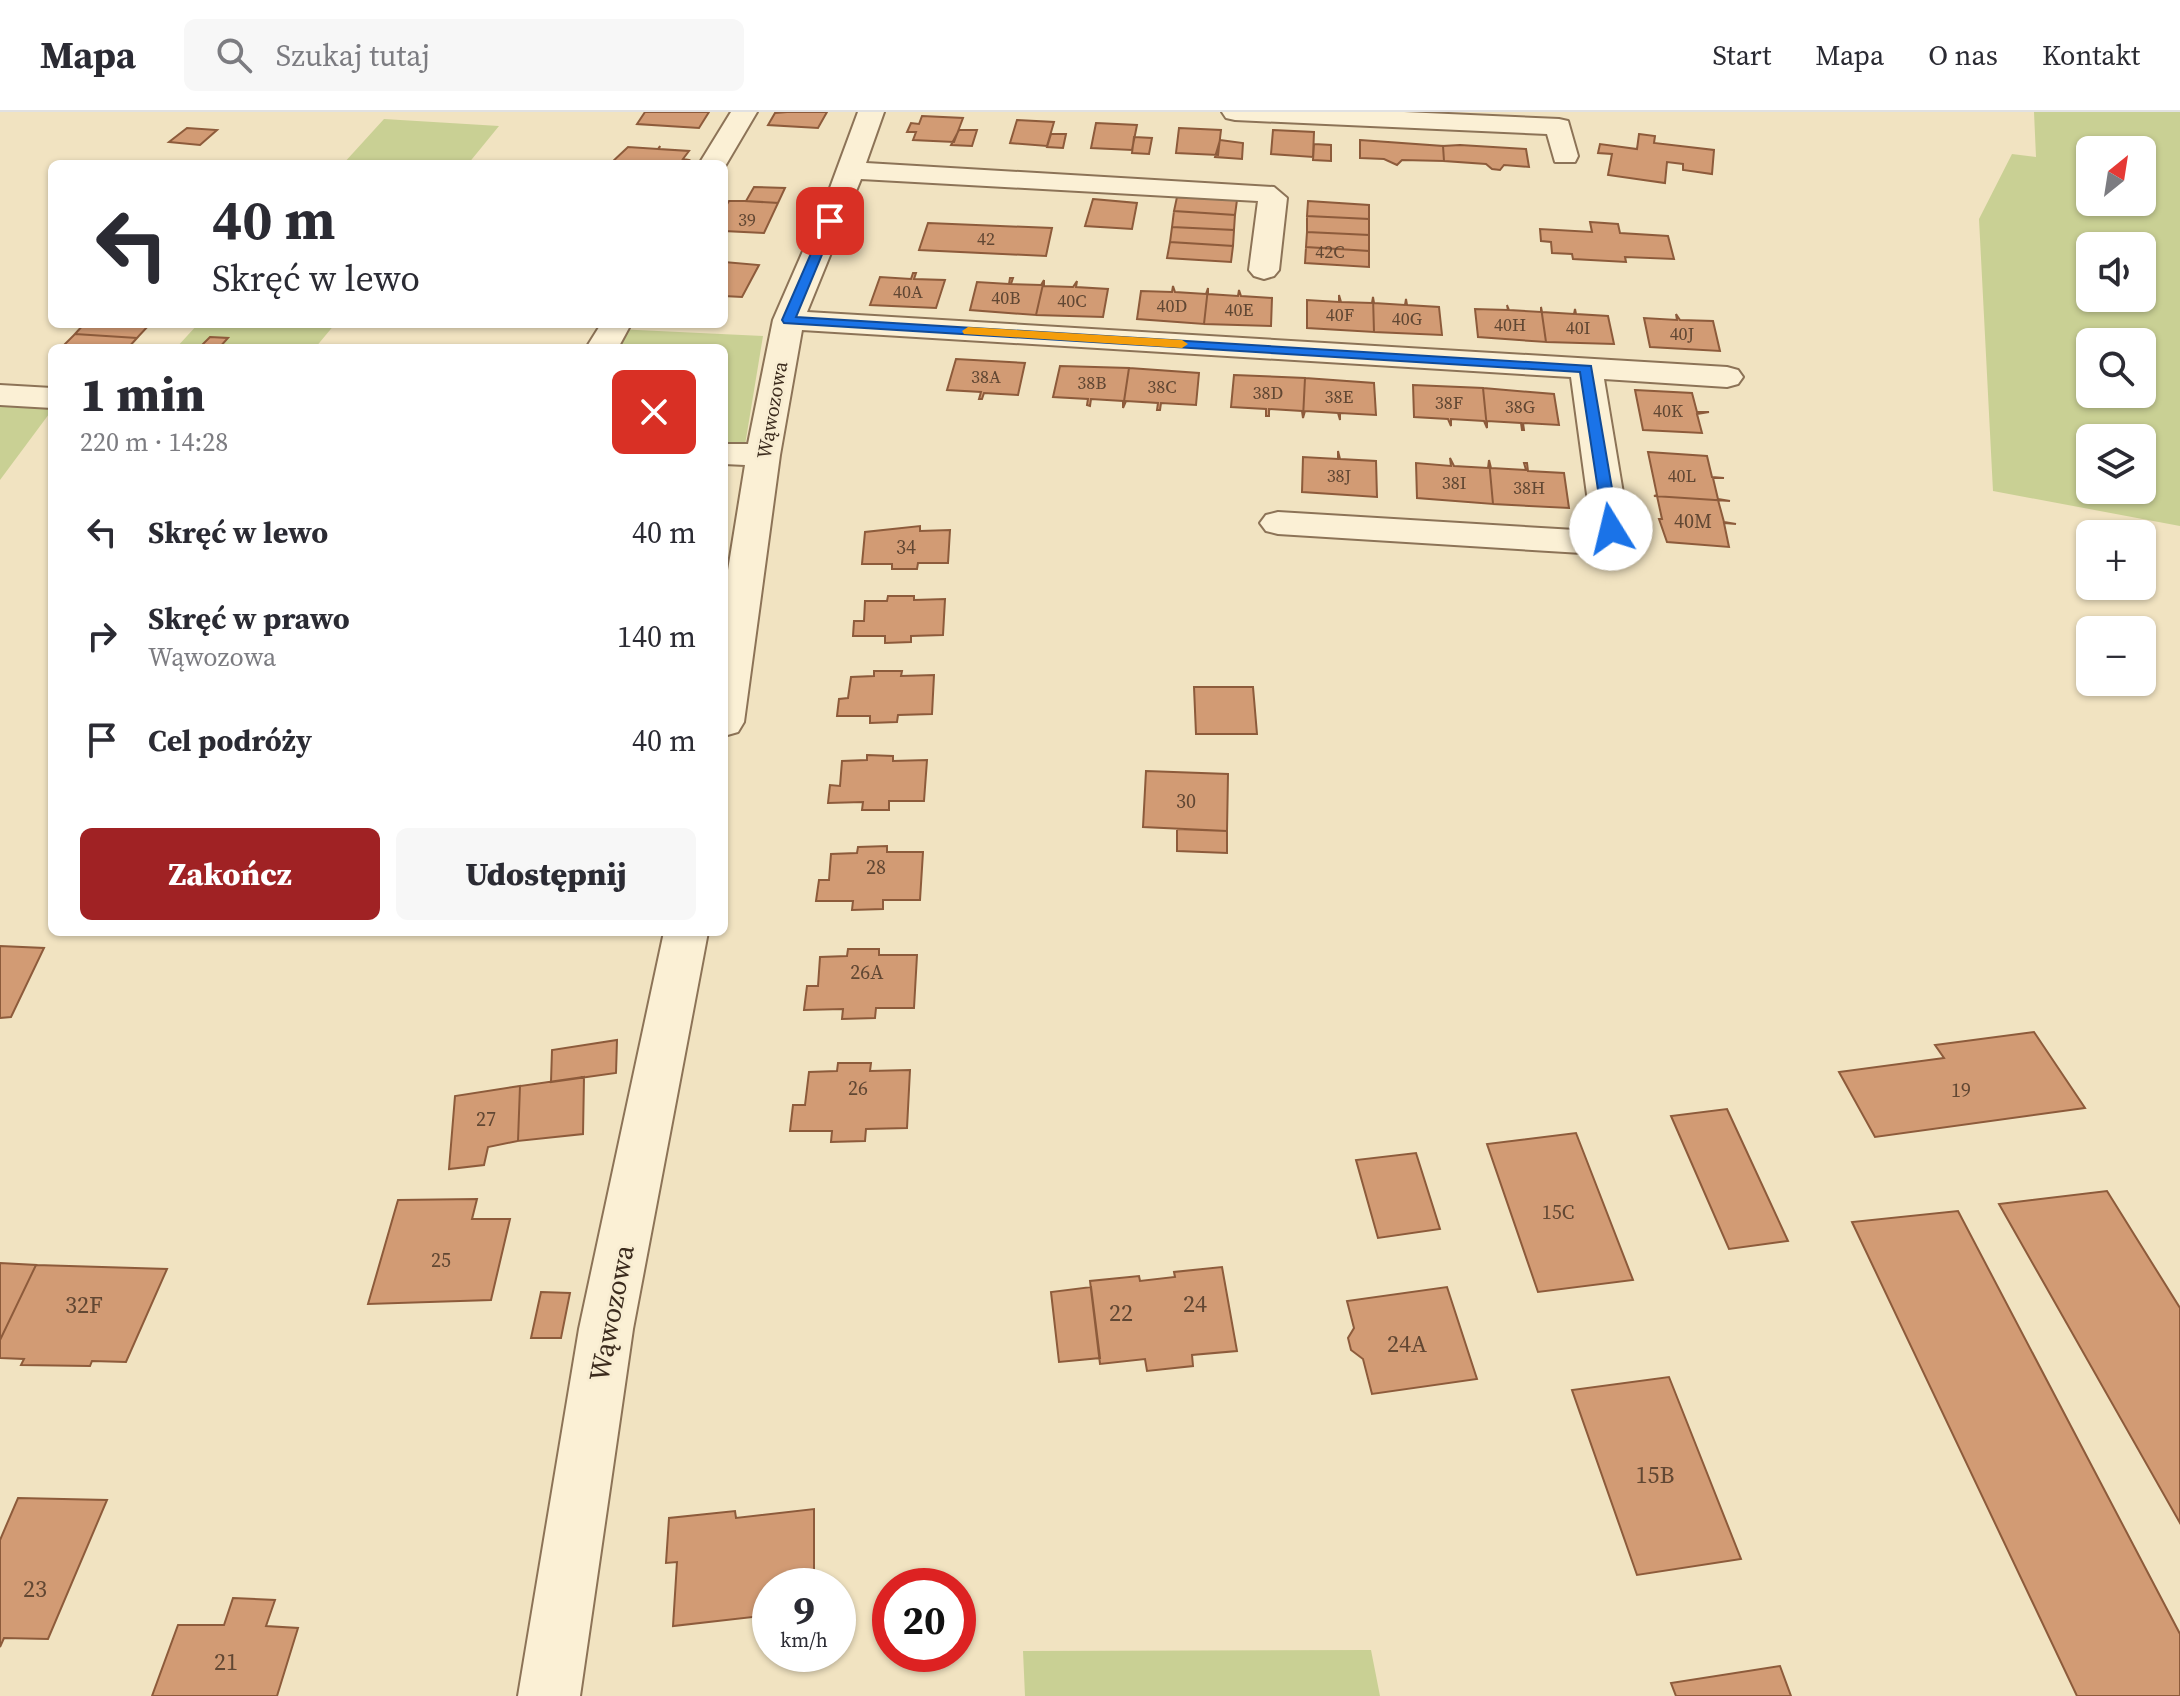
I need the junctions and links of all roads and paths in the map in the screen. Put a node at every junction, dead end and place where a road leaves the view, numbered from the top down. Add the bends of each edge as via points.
1 (744, 112) edge
2 (871, 112) edge
3 (1235, 112) edge
4 (1565, 156) dead end
5 (715, 160) edge
6 (850, 170) junction
7 (1264, 270) dead end
8 (788, 320) junction
9 (1586, 368) junction
10 (1727, 377) dead end
11 (0, 395) edge
12 (48, 398) edge
13 (728, 454) edge
14 (763, 455) junction
15 (1278, 523) dead end
16 (728, 695) edge
17 (685, 936) edge
18 (549, 1696) edge

1 - 5 street
2 - 6 street, Wąwozowa
3 - 4 street via 1559,127
6 - 7 street via 1264,193 1273,198
6 - 8 street, Wąwozowa
8 - 9 street
8 - 14 street, Wąwozowa
9 - 10 street
9 - 15 street via 1611,529 1598,543
11 - 12 street
13 - 14 street
14 - 16 street, Wąwozowa
17 - 18 street, Wąwozowa via 606,1329

